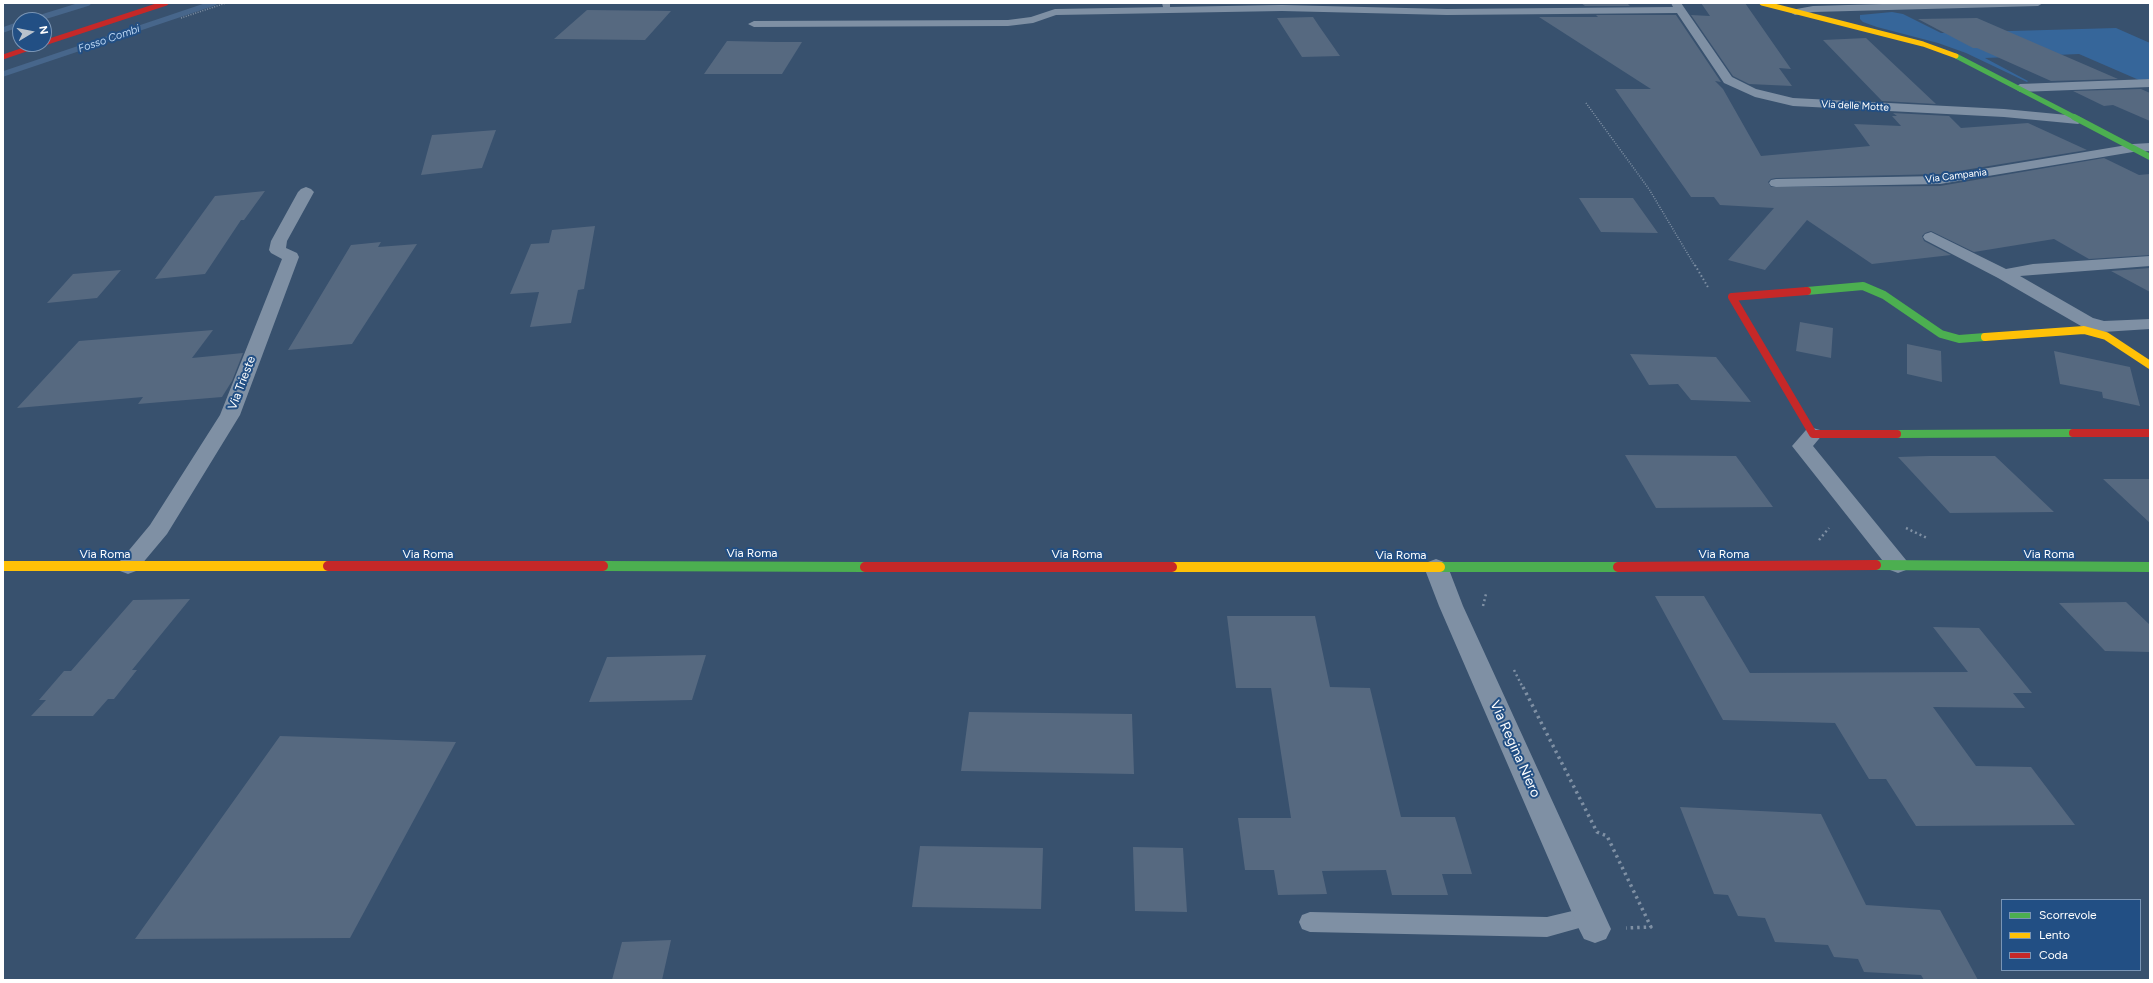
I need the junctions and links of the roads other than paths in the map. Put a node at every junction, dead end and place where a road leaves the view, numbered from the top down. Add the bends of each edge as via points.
1 (166, 3) edge
2 (1762, 3) edge
3 (2038, 3) edge
4 (1995, 4) edge
5 (1166, 6) edge
6 (1312, 6) edge
7 (1678, 6) edge
8 (1865, 6) edge
9 (1796, 12) junction
10 (1834, 21) junction
11 (754, 24) dead end
12 (52, 41) edge
13 (18, 52) edge
14 (3, 57) edge
15 (2150, 83) edge
16 (2020, 88) junction
17 (2078, 120) junction
18 (2150, 147) edge
19 (2133, 148) junction
20 (2150, 157) edge
21 (1776, 183) dead end
22 (306, 192) dead end
23 (1931, 237) dead end
24 (2150, 261) edge
25 (2004, 274) junction
26 (2150, 324) edge
27 (2150, 365) edge
28 (1808, 425) junction
29 (2150, 433) edge
30 (1854, 434) joint
31 (1898, 565) junction
32 (3, 566) edge
33 (128, 566) junction
34 (1436, 567) junction
35 (2150, 567) edge
36 (1310, 922) dead end
37 (1592, 923) joint

1 - 12 main road
2 - 9 main road, Via delle Motte
3 - 4 street
4 - 8 street
5 - 6 street
5 - 11 street via 1055,12 1022,22 1008,23
6 - 7 street via 1447,12
7 - 17 street, Via delle Motte via 1728,80 1740,89 1761,96 1793,102 2004,113
8 - 9 street
8 - 10 street
9 - 10 main road, Via delle Motte
10 - 16 main road, Via delle Motte via 1939,50 1961,58
13 - 14 main road
15 - 16 street
16 - 17 main road, Via delle Motte
17 - 19 main road, Via delle Motte
18 - 19 street, Via Campania
19 - 20 main road, Via delle Motte
19 - 21 street, Via Campania via 1940,180
22 - 33 street, Via Trieste via 279,241 277,250 291,257 230,416 159,529
23 - 25 street
24 - 25 street via 2033,269
25 - 26 street via 2087,322 2103,327
27 - 28 main road via 2106,336 2084,330 1959,339 1940,334 1884,295 1863,286 1732,297
28 - 30 street via 1820,425
28 - 31 street via 1802,446
29 - 30 main road
31 - 34 main road, Via Roma
31 - 35 main road, Via Roma
32 - 33 main road, Via Roma
33 - 34 main road, Via Roma
34 - 37 street, Via Regina Niero
36 - 37 lane via 1547,927

